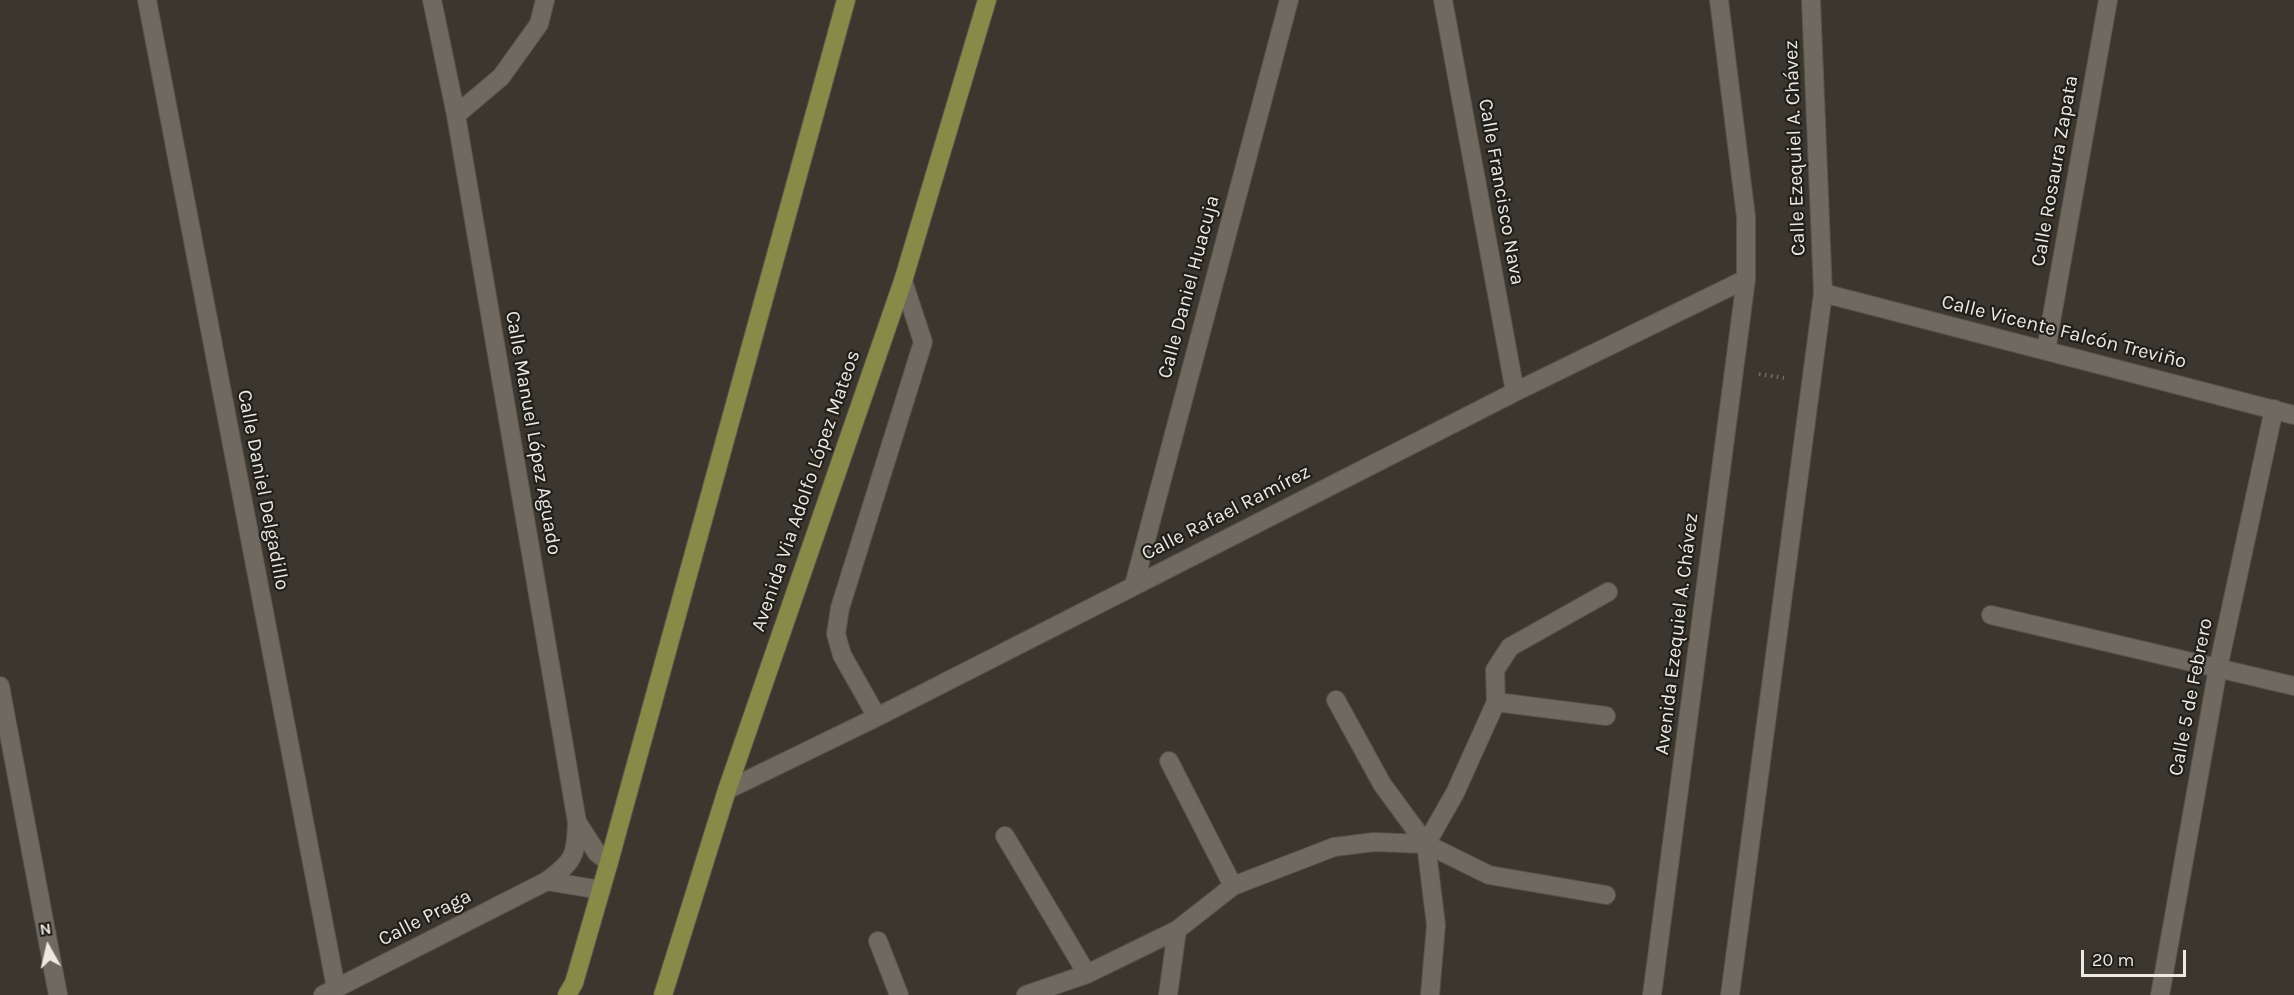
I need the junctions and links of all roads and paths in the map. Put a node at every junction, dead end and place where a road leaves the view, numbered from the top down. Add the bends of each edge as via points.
1 (147, 0) edge
2 (432, 0) edge
3 (545, 0) edge
4 (846, 0) edge
5 (987, 0) edge
6 (1288, 0) edge
7 (1443, 0) edge
8 (1719, 0) edge
9 (1811, 0) edge
10 (2108, 0) edge
11 (456, 115) junction
12 (1746, 279) junction
13 (903, 281) junction
14 (1823, 293) junction
15 (2046, 350) junction
16 (1734, 369) junction
17 (1812, 383) junction
18 (1515, 392) junction
19 (2274, 409) junction
20 (2294, 415) edge
21 (1134, 585) junction
22 (1608, 592) dead end
23 (1991, 615) dead end
24 (2218, 668) junction
25 (0, 686) edge
26 (2294, 687) edge
27 (1336, 700) dead end
28 (1496, 702) junction
29 (1606, 716) dead end
30 (877, 717) junction
31 (1169, 761) dead end
32 (727, 790) junction
33 (577, 822) junction
34 (1005, 836) dead end
35 (1426, 844) junction
36 (609, 862) junction
37 (547, 881) junction
38 (1233, 886) junction
39 (601, 890) junction
40 (1606, 895) dead end
41 (1177, 930) junction
42 (878, 941) dead end
43 (1087, 974) junction
44 (329, 992) edge
45 (58, 995) edge
46 (567, 995) edge
47 (663, 995) edge
48 (899, 995) edge
49 (1026, 995) edge
50 (1168, 995) edge
51 (1430, 995) edge
52 (1652, 995) edge
53 (1730, 995) edge
54 (2160, 995) edge

1 - 44 street, Calle Daniel Delgadillo
2 - 11 street, Calle Manuel López Aguado
3 - 11 street via 539,24 501,77
4 - 36 main road
5 - 13 main road, Avenida Via Adolfo López Mateos
6 - 21 street, Calle Daniel Huacuja
7 - 18 street, Calle Francisco Nava
8 - 12 street via 1746,217
9 - 14 street, Calle Ezequiel A. Chávez
10 - 15 street, Calle Rosaura Zapata
11 - 33 street, Calle Manuel López Aguado
12 - 16 street, Avenida Ezequiel A. Chávez
12 - 18 street, Calle Rafael Ramírez
13 - 30 street via 923,342 840,608 836,634 842,655
13 - 32 main road, Avenida Via Adolfo López Mateos
14 - 15 street, Calle Vicente Falcón Treviño
14 - 17 street
15 - 19 street, Calle Vicente Falcón Treviño
16 - 17 path
16 - 52 street, Avenida Ezequiel A. Chávez
17 - 53 street
18 - 21 street, Calle Rafael Ramírez
19 - 20 street, Calle Vicente Falcón Treviño
19 - 24 street, Calle 5 de Febrero
21 - 30 street, Calle Rafael Ramírez
22 - 28 street via 1510,646 1495,670
23 - 24 street
24 - 26 street
24 - 54 street, Calle 5 de Febrero
25 - 45 street
27 - 35 street via 1382,784
28 - 29 street
28 - 35 street via 1455,794
30 - 32 street, Calle Rafael Ramírez
31 - 38 street
32 - 47 main road, Avenida Via Adolfo López Mateos
33 - 36 street, Calle Manuel López Aguado via 597,853
33 - 37 street, Calle Praga via 576,850 567,866
34 - 43 street
35 - 38 street via 1374,842 1334,847
35 - 40 street via 1489,875
35 - 51 street via 1436,925
36 - 39 main road
37 - 39 street
37 - 44 street, Calle Praga
38 - 41 street
39 - 46 main road
41 - 43 street
41 - 50 street
42 - 48 street
43 - 49 street

